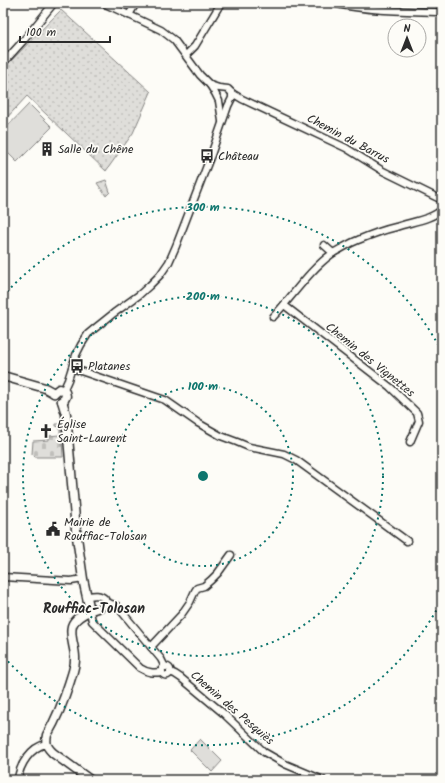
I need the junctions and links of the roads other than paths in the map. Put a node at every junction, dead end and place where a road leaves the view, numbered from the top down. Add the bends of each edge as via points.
1 (54, 3) edge
2 (103, 3) edge
3 (136, 3) edge
4 (221, 3) edge
5 (332, 3) edge
6 (442, 12) edge
7 (129, 15) junction
8 (186, 55) junction
9 (3, 63) edge
10 (210, 85) junction
11 (222, 89) junction
12 (232, 93) junction
13 (218, 99) junction
14 (242, 99) junction
15 (230, 102) junction
16 (222, 124) junction
17 (442, 200) edge
18 (442, 209) edge
19 (324, 245) dead end
20 (333, 253) junction
21 (284, 305) junction
22 (273, 317) dead end
23 (72, 368) junction
24 (3, 376) edge
25 (63, 390) junction
26 (54, 393) junction
27 (62, 401) junction
28 (410, 442) dead end
29 (407, 541) dead end
30 (231, 555) dead end
31 (3, 577) edge
32 (83, 579) junction
33 (88, 596) junction
34 (106, 602) junction
35 (90, 611) junction
36 (151, 647) junction
37 (164, 670) junction
38 (46, 744) junction
39 (18, 780) edge
40 (90, 780) edge
41 (323, 780) edge

1 - 9 street
2 - 7 street
3 - 7 street
4 - 8 street via 195,46
5 - 6 street via 371,9
7 - 8 street via 161,30 174,40
8 - 10 street
10 - 11 street
10 - 13 street
11 - 12 street via 228,89
11 - 13 street via 218,92
12 - 14 street, Chemin du Barrus
12 - 15 street
13 - 15 street via 224,104
13 - 16 street
14 - 15 street
14 - 17 street, Chemin du Barrus via 346,148 383,171
15 - 16 street
16 - 23 street via 169,262 160,275 139,295 91,332 81,345
18 - 20 street via 425,218 358,240
19 - 20 street
20 - 21 street via 322,261
21 - 22 street
21 - 28 street, Chemin des Vignettes via 390,387 417,413 418,421
23 - 25 street
23 - 29 street via 165,400 221,436 284,454 296,460
24 - 26 street
25 - 26 street via 59,389
25 - 27 street via 66,396
26 - 27 street via 56,400
27 - 32 street via 66,414
30 - 36 street via 211,580 197,588 181,615
31 - 32 street via 71,581
32 - 33 street
33 - 34 street via 100,595
33 - 35 street
34 - 35 street via 102,608
34 - 36 street via 117,606
35 - 37 street via 92,621 140,668 152,673
35 - 38 street via 78,618 72,627 74,667 64,700 47,735
36 - 37 street via 161,659
37 - 41 street, Chemin des Pesquiès via 162,674 165,676 170,672 181,678 264,752 284,764
38 - 39 street via 32,751 21,767
38 - 40 street via 53,753

